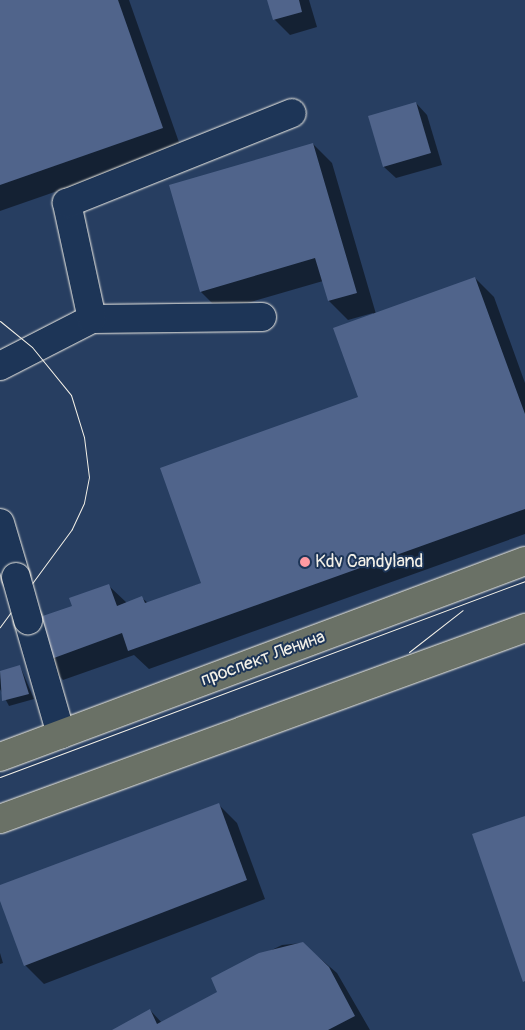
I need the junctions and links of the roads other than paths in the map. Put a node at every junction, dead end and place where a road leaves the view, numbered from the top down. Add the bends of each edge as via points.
1 (292, 113) dead end
2 (262, 317) dead end
3 (92, 319) junction
4 (0, 366) edge
5 (0, 523) edge
6 (525, 561) edge
7 (525, 628) edge
8 (61, 734) junction
9 (0, 756) edge
10 (0, 819) edge

1 - 3 lane via 67,204
2 - 3 lane
3 - 4 lane
5 - 8 lane, bridge
6 - 8 main road, проспект Ленина
7 - 10 main road
8 - 9 main road, проспект Ленина

